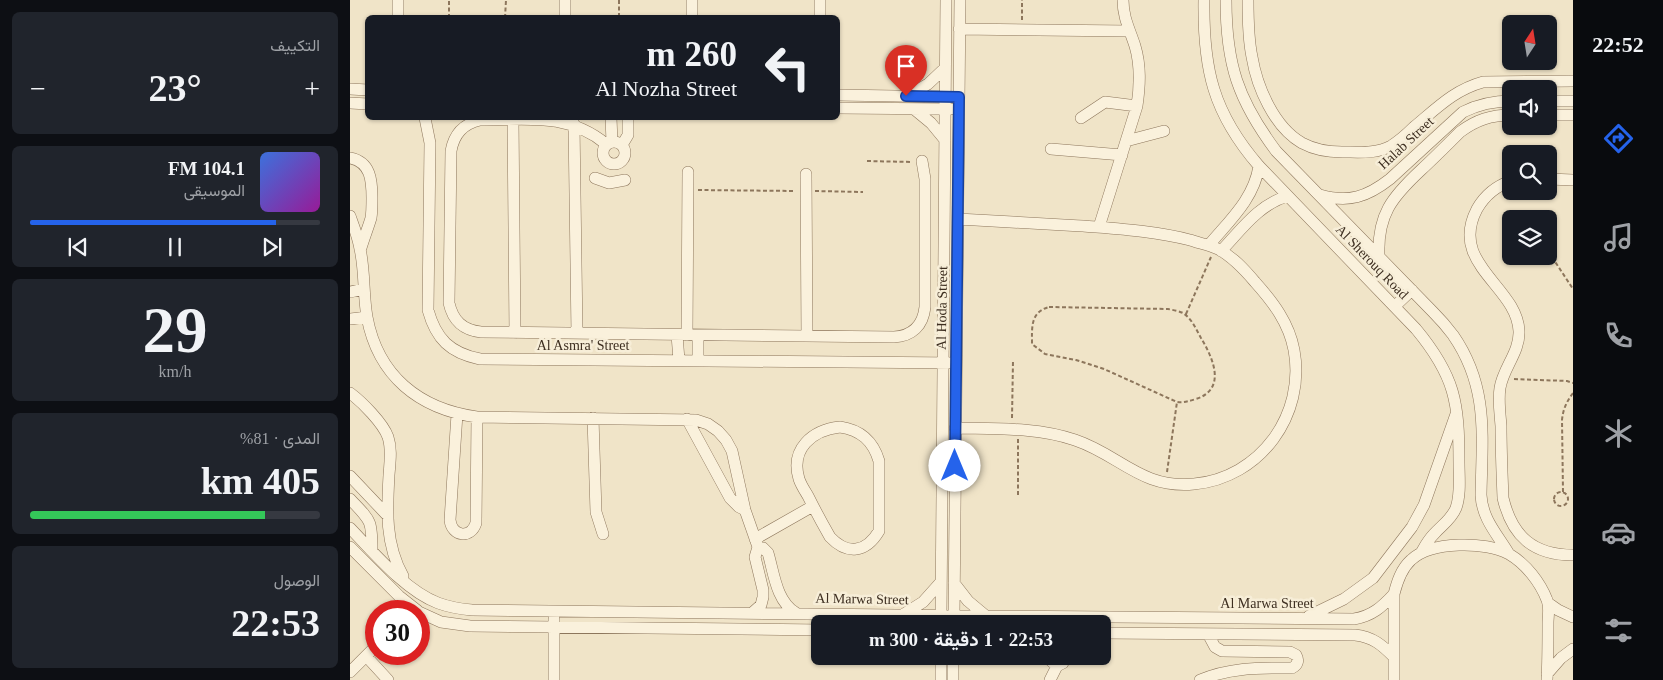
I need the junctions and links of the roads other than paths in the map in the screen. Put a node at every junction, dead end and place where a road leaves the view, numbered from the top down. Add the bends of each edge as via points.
1 (398, 0) edge
2 (565, 0) edge
3 (692, 0) edge
4 (820, 0) edge
5 (946, 0) edge
6 (960, 0) edge
7 (1123, 0) edge
8 (1204, 0) edge
9 (1226, 0) edge
10 (1248, 0) edge
11 (398, 15) edge
12 (564, 15) edge
13 (692, 15) edge
14 (820, 15) edge
15 (959, 29) junction
16 (1129, 31) junction
17 (945, 68) junction
18 (1573, 81) edge
19 (350, 90) edge
20 (365, 90) edge
21 (840, 95) edge
22 (906, 96) junction
23 (945, 97) junction
24 (959, 97) junction
25 (1502, 101) edge
26 (1557, 101) edge
27 (1573, 101) edge
28 (350, 103) edge
29 (365, 104) edge
30 (1137, 106) junction
31 (840, 108) edge
32 (914, 109) junction
33 (945, 109) junction
34 (959, 109) junction
35 (1502, 115) edge
36 (1557, 115) edge
37 (1573, 116) edge
38 (1081, 118) dead end
39 (425, 120) edge
40 (513, 120) junction
41 (611, 120) edge
42 (628, 120) edge
43 (574, 124) junction
44 (1163, 127) dead end
45 (1127, 136) junction
46 (945, 140) junction
47 (613, 144) junction
48 (1051, 149) dead end
49 (1122, 155) junction
50 (350, 158) edge
51 (611, 164) junction
52 (923, 164) road end
53 (1259, 166) junction
54 (688, 172) dead end
55 (806, 174) dead end
56 (595, 178) dead end
57 (1390, 179) junction
58 (1557, 179) edge
59 (625, 180) dead end
60 (1573, 180) edge
61 (609, 183) junction
62 (1502, 184) edge
63 (1401, 189) junction
64 (1318, 195) junction
65 (1288, 196) junction
66 (350, 216) edge
67 (958, 219) junction
68 (1099, 228) junction
69 (1215, 248) junction
70 (361, 249) junction
71 (1379, 257) junction
72 (364, 289) junction
73 (1412, 290) junction
74 (350, 292) edge
75 (1395, 306) junction
76 (367, 317) junction
77 (350, 319) edge
78 (515, 333) junction
79 (577, 333) junction
80 (687, 335) junction
81 (807, 336) junction
82 (678, 360) junction
83 (698, 360) junction
84 (942, 362) junction
85 (956, 362) junction
86 (350, 394) edge
87 (1457, 410) junction
88 (457, 414) junction
89 (477, 417) junction
90 (593, 418) junction
91 (687, 419) junction
92 (955, 428) junction
93 (350, 476) edge
94 (350, 499) edge
95 (813, 506) junction
96 (745, 510) junction
97 (386, 514) junction
98 (350, 528) edge
99 (603, 534) dead end
100 (757, 543) junction
101 (350, 547) edge
102 (372, 550) junction
103 (1421, 553) junction
104 (1509, 554) junction
105 (1573, 554) edge
106 (940, 583) junction
107 (954, 583) junction
108 (407, 584) junction
109 (1394, 594) junction
110 (403, 600) edge
111 (1548, 603) junction
112 (554, 611) junction
113 (752, 613) junction
114 (796, 613) junction
115 (902, 615) joint
116 (940, 615) edge
117 (954, 615) edge
118 (985, 615) edge
119 (430, 617) edge
120 (1111, 617) edge
121 (1573, 617) edge
122 (1304, 618) junction
123 (554, 627) junction
124 (811, 630) edge
125 (1111, 633) edge
126 (1208, 634) junction
127 (1573, 649) edge
128 (365, 657) edge
129 (1394, 657) junction
130 (374, 665) edge
131 (940, 665) edge
132 (954, 665) edge
133 (1053, 665) edge
134 (350, 672) edge
135 (1547, 677) edge
136 (388, 680) edge
137 (554, 680) edge
138 (941, 680) edge
139 (953, 680) edge
140 (1050, 680) edge
141 (1200, 680) edge
142 (1394, 680) edge

1 - 11 street
2 - 12 street
3 - 13 street
4 - 14 street
5 - 17 street, Al Hoda Street
6 - 15 street, Al Hoda Street
7 - 16 street
8 - 53 street, Al Sherouq Road via 1205,49 1212,83 1238,140
9 - 64 street, Al Sherouq Road via 1228,47 1244,101 1276,151
10 - 18 street via 1249,40 1262,90 1289,133 1316,149 1370,152 1385,148 1457,92 1483,82
15 - 16 street
15 - 24 street, Al Hoda Street
16 - 30 street via 1140,75
17 - 22 street via 928,84
17 - 23 street, Al Hoda Street
19 - 20 street
21 - 22 street
22 - 23 street
23 - 24 street
23 - 33 street, Al Hoda Street
24 - 34 street, Al Hoda Street
25 - 57 street, Halab Street via 1475,105 1463,112
26 - 27 street
28 - 29 street
30 - 38 street via 1105,102
30 - 45 street
31 - 32 street
32 - 33 street
32 - 46 street
33 - 34 street
33 - 46 street, Al Hoda Street
34 - 67 street, Al Hoda Street
35 - 63 street via 1492,116 1460,132
36 - 37 street
39 - 82 street, Al Asmra' Street via 430,143 428,310 434,328 445,343 456,351 480,359
40 - 43 street via 556,120
40 - 78 street
40 - 78 street via 472,122 459,130 452,143 449,303 456,321 471,331
41 - 47 street
42 - 47 street via 628,135
43 - 47 street
43 - 79 street
44 - 45 street
45 - 49 street
46 - 84 street, Al Hoda Street
47 - 51 street via 603,149 602,156
47 - 51 street via 625,151 620,162
48 - 49 street
49 - 68 street
50 - 70 street via 363,164 370,172 372,182 371,218
51 - 61 street
52 - 81 street via 925,308 921,323 902,337
53 - 65 street, Al Sherouq Road
53 - 69 street via 1249,196
54 - 80 street
55 - 81 street
56 - 61 street
57 - 63 street
57 - 64 street, Halab Street via 1364,195 1349,199
58 - 60 street
59 - 61 street
62 - 105 street via 1480,203 1474,214 1471,239 1478,263 1512,308 1518,323 1516,349 1502,378 1499,395 1503,498 1514,528 1525,540 1554,554
63 - 71 street via 1382,220
64 - 71 street, Al Sherouq Road
65 - 69 street via 1263,208
65 - 75 street, Al Sherouq Road
66 - 70 street
67 - 68 street
67 - 85 street, Al Hoda Street
68 - 69 street via 1156,233
69 - 92 street via 1244,269 1276,307 1294,350 1296,374 1286,420 1274,440 1239,471 1217,480 1194,484 1166,483 1133,472 1096,449 1058,435 1038,431
70 - 72 street
71 - 73 street, Al Sherouq Road
72 - 74 street
72 - 76 street
73 - 75 street
73 - 104 street, Al Sherouq Road via 1452,334 1473,372 1482,415 1483,508
75 - 87 street, Al Sherouq Road via 1433,349 1450,382
76 - 77 street
76 - 88 street via 374,344 388,368 407,389 431,405
78 - 79 street
79 - 80 street
80 - 81 street
80 - 82 street
80 - 83 street
82 - 83 street, Al Asmra' Street
83 - 84 street, Al Asmra' Street
84 - 85 street, Al Asmra' Street
84 - 106 street, Al Hoda Street
85 - 92 street, Al Hoda Street
86 - 97 street via 382,425 388,438
87 - 103 street, Al Sherouq Road via 1458,502 1451,518 1427,542
87 - 122 street via 1424,505 1412,527 1373,578 1344,599
88 - 89 street
88 - 89 street via 450,520 454,531 459,534 470,532 476,523
89 - 90 street
90 - 91 street
90 - 99 street via 596,512
91 - 96 street via 730,498
91 - 96 street via 708,424 726,440 736,463
92 - 107 street, Al Hoda Street
93 - 97 street
94 - 102 street via 371,524
95 - 95 street via 799,480 798,458 802,448 818,432 828,428 840,427 861,434 876,451 879,461 880,521 874,540 856,549 837,544
95 - 100 street
96 - 100 street
97 - 108 street via 394,558
98 - 102 street, Al Marwa Street
100 - 113 street via 756,557 763,597
100 - 114 street via 768,553 783,602
101 - 110 street
102 - 108 street, Al Marwa Street
103 - 104 street via 1438,548 1475,546
103 - 109 street, Al Sherouq Road via 1403,570
104 - 111 street via 1534,576
106 - 115 street via 923,602
106 - 116 street, Al Hoda Street
107 - 117 street, Al Hoda Street
107 - 118 street
108 - 112 street, Al Marwa Street via 421,595 454,608
109 - 122 street, Al Marwa Street via 1379,609 1363,617
109 - 129 street
111 - 121 street
111 - 135 street
112 - 113 street, Al Marwa Street
112 - 123 street
113 - 114 street, Al Marwa Street
114 - 115 street, Al Marwa Street
119 - 123 street via 456,625
120 - 122 street, Al Marwa Street
123 - 124 street
123 - 137 street
125 - 126 street
126 - 129 street via 1364,636 1380,643
126 - 141 street via 1222,652 1290,652 1298,661 1292,668 1243,668
127 - 135 street via 1561,658
128 - 134 street
129 - 142 street
130 - 136 street
131 - 138 street
132 - 139 street
133 - 140 street

